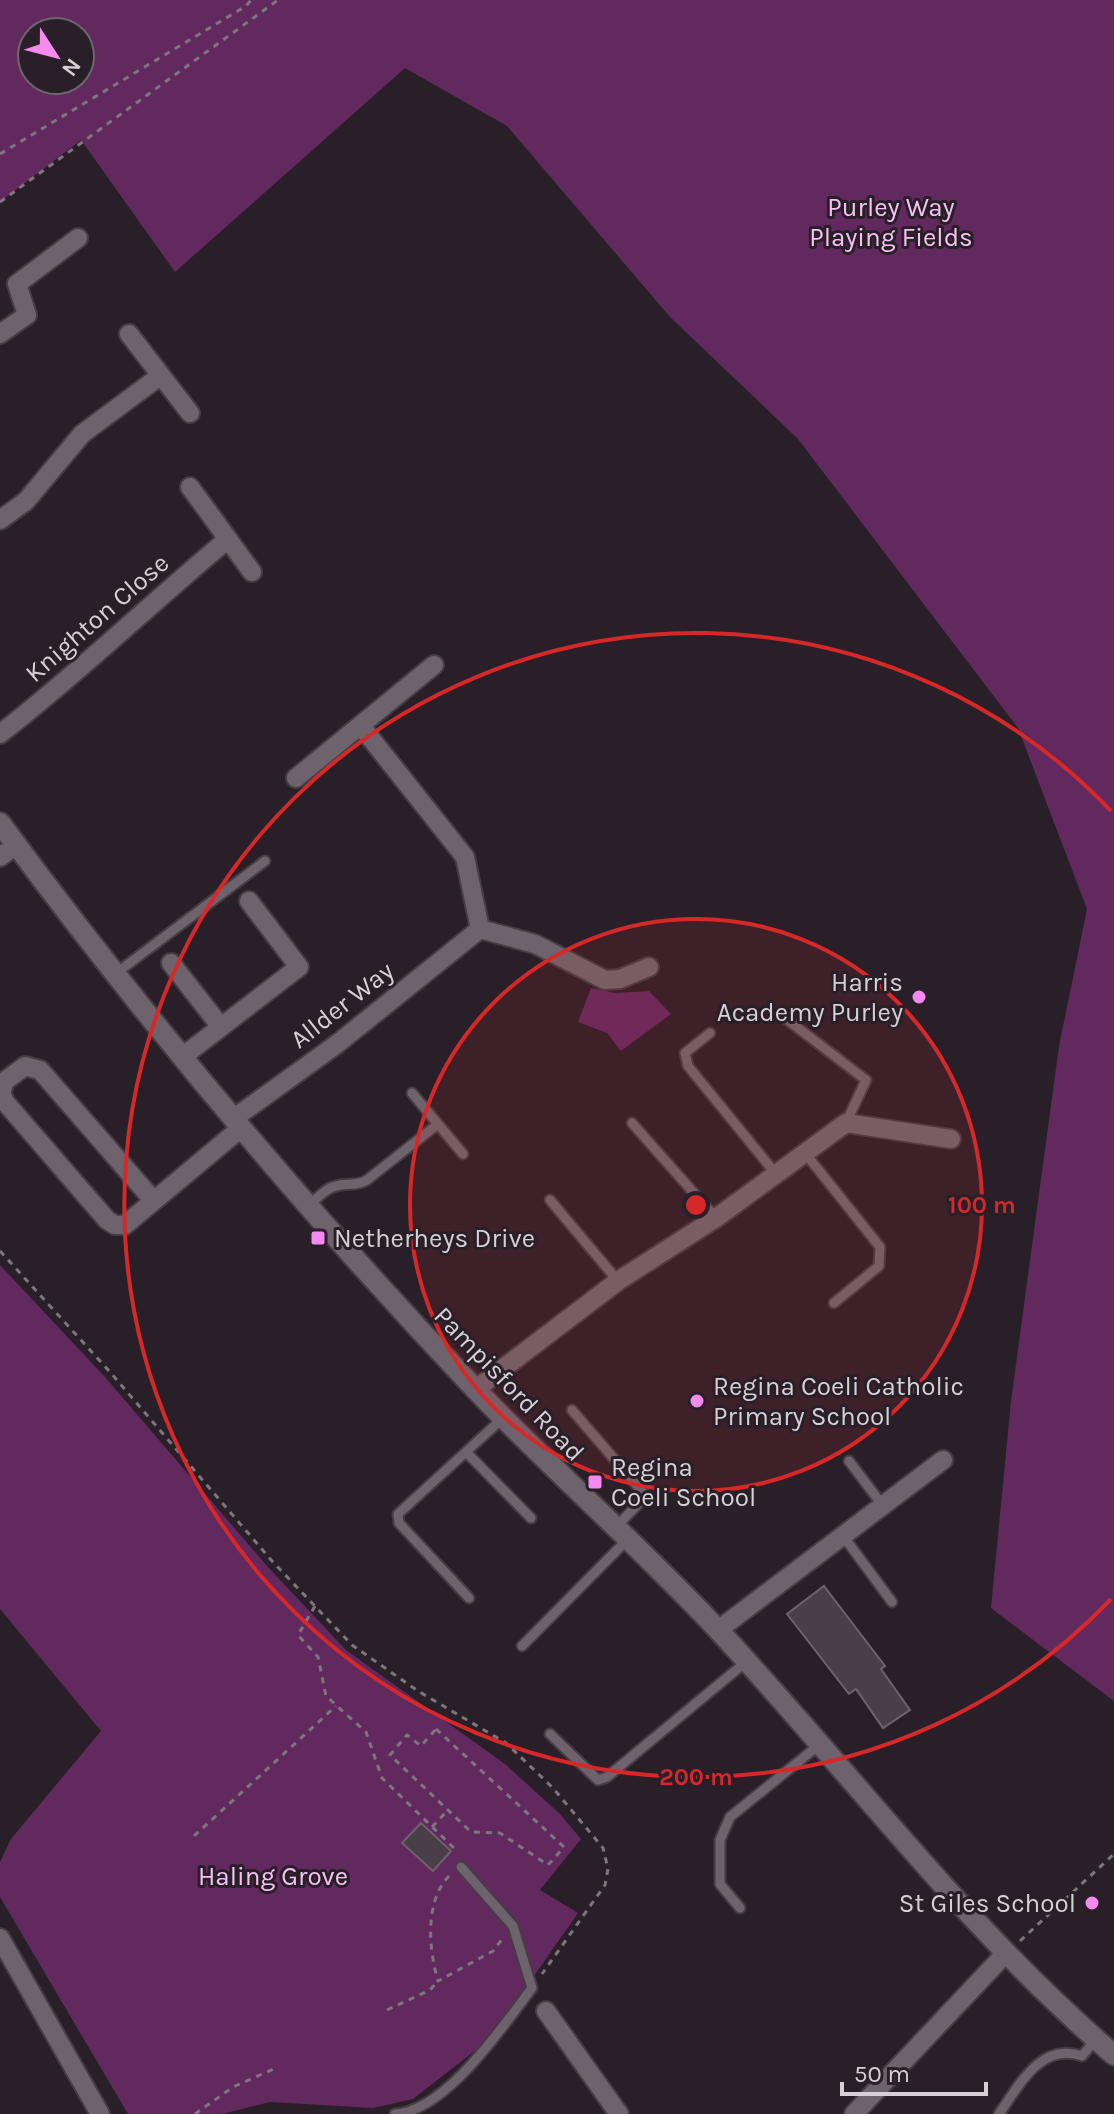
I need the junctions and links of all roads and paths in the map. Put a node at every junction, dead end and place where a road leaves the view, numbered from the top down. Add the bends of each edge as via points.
1 (251, 0) edge
2 (278, 0) edge
3 (0, 154) edge
4 (0, 202) edge
5 (78, 238) dead end
6 (0, 334) edge
7 (129, 334) dead end
8 (160, 376) junction
9 (190, 413) dead end
10 (190, 487) dead end
11 (0, 520) edge
12 (228, 539) junction
13 (252, 572) dead end
14 (434, 665) dead end
15 (361, 726) junction
16 (0, 734) edge
17 (296, 778) dead end
18 (0, 823) edge
19 (8, 851) edge
20 (265, 861) dead end
21 (249, 901) dead end
22 (480, 929) junction
23 (171, 963) dead end
24 (649, 967) dead end
25 (115, 974) junction
26 (781, 1015) dead end
27 (221, 1027) junction
28 (710, 1033) dead end
29 (182, 1057) junction
30 (412, 1093) dead end
31 (237, 1123) junction
32 (632, 1123) dead end
33 (846, 1123) junction
34 (438, 1124) junction
35 (951, 1139) dead end
36 (805, 1153) junction
37 (463, 1154) dead end
38 (776, 1174) junction
39 (153, 1200) junction
40 (550, 1200) dead end
41 (309, 1206) junction
42 (716, 1218) junction
43 (0, 1251) edge
44 (618, 1281) junction
45 (834, 1303) dead end
46 (476, 1389) junction
47 (572, 1410) dead end
48 (503, 1418) junction
49 (466, 1452) junction
50 (943, 1460) dead end
51 (849, 1461) dead end
52 (884, 1507) junction
53 (531, 1518) dead end
54 (621, 1534) junction
55 (844, 1537) junction
56 (469, 1598) dead end
57 (892, 1602) dead end
58 (315, 1606) junction
59 (718, 1630) junction
60 (522, 1646) dead end
61 (747, 1661) junction
62 (336, 1706) junction
63 (550, 1734) dead end
64 (819, 1745) junction
65 (448, 1810) junction
66 (432, 1827) junction
67 (194, 1836) dead end
68 (1114, 1854) edge
69 (461, 1867) junction
70 (740, 1908) dead end
71 (513, 1926) junction
72 (0, 1938) edge
73 (1005, 1954) junction
74 (438, 1981) junction
75 (532, 1988) junction
76 (387, 2010) dead end
77 (546, 2011) dead end
78 (1096, 2039) junction
79 (1114, 2055) edge
80 (278, 2067) dead end
81 (100, 2114) edge
82 (195, 2114) edge
83 (395, 2114) edge
84 (619, 2114) edge
85 (854, 2114) edge
86 (999, 2114) edge

1 - 3 path
2 - 4 path
5 - 6 street via 17,284 27,315
7 - 8 street
8 - 9 street
8 - 11 street via 82,434 26,501
10 - 12 street
12 - 13 street
12 - 16 street, Knighton Close
14 - 15 street
15 - 17 street
15 - 22 street via 465,857
18 - 19 street, Pampisford Road
19 - 25 street, Pampisford Road
20 - 25 lane
21 - 27 street via 299,967
22 - 24 street via 535,944 605,980
22 - 31 street, Allder Way
23 - 27 street
25 - 29 street, Pampisford Road
26 - 33 lane via 866,1080
27 - 29 street
28 - 38 lane via 685,1053 688,1066
29 - 31 street, Pampisford Road
30 - 34 lane
31 - 39 street
31 - 41 street, Pampisford Road
32 - 42 lane
33 - 35 street
33 - 36 street
34 - 37 lane
34 - 41 lane via 367,1180 329,1189
36 - 38 street
36 - 45 lane via 880,1247 879,1266
38 - 42 street
39 - 39 street via 40,1070 29,1065 14,1073 1,1089 5,1102 107,1220 125,1225
40 - 44 lane
41 - 46 street, Pampisford Road
42 - 44 street
43 - 58 path
44 - 46 street
46 - 48 street, Pampisford Road
47 - 54 lane via 646,1496
48 - 49 lane
48 - 54 street, Pampisford Road
49 - 53 lane
49 - 56 lane via 398,1514 399,1523
50 - 52 street
51 - 52 lane
52 - 55 street
54 - 59 street, Pampisford Road
54 - 60 lane
55 - 57 lane
55 - 59 street
58 - 62 path via 298,1635 318,1657 326,1696
58 - 75 path via 352,1645 506,1743 603,1848 605,1885
59 - 61 street, Pampisford Road
61 - 63 lane via 607,1777 598,1780
61 - 64 street, Pampisford Road
62 - 66 path via 366,1732 382,1778
62 - 67 path
64 - 70 lane via 764,1787 722,1830 720,1884
64 - 73 street, Pampisford Road
65 - 65 path via 390,1755 407,1735 421,1746 436,1729 564,1847 548,1865 500,1833 471,1832
65 - 66 path
66 - 69 path via 461,1855
68 - 73 path
69 - 71 lane
69 - 74 path via 445,1879 435,1897 430,1953
71 - 74 path via 493,1951
71 - 75 lane
72 - 81 street
73 - 78 street, Pampisford Road
73 - 85 street
74 - 76 path
75 - 83 lane via 482,2054 426,2103
77 - 84 street
78 - 79 street, Pampisford Road
78 - 86 lane via 1082,2056 1065,2050 1045,2055
80 - 82 path via 233,2087

